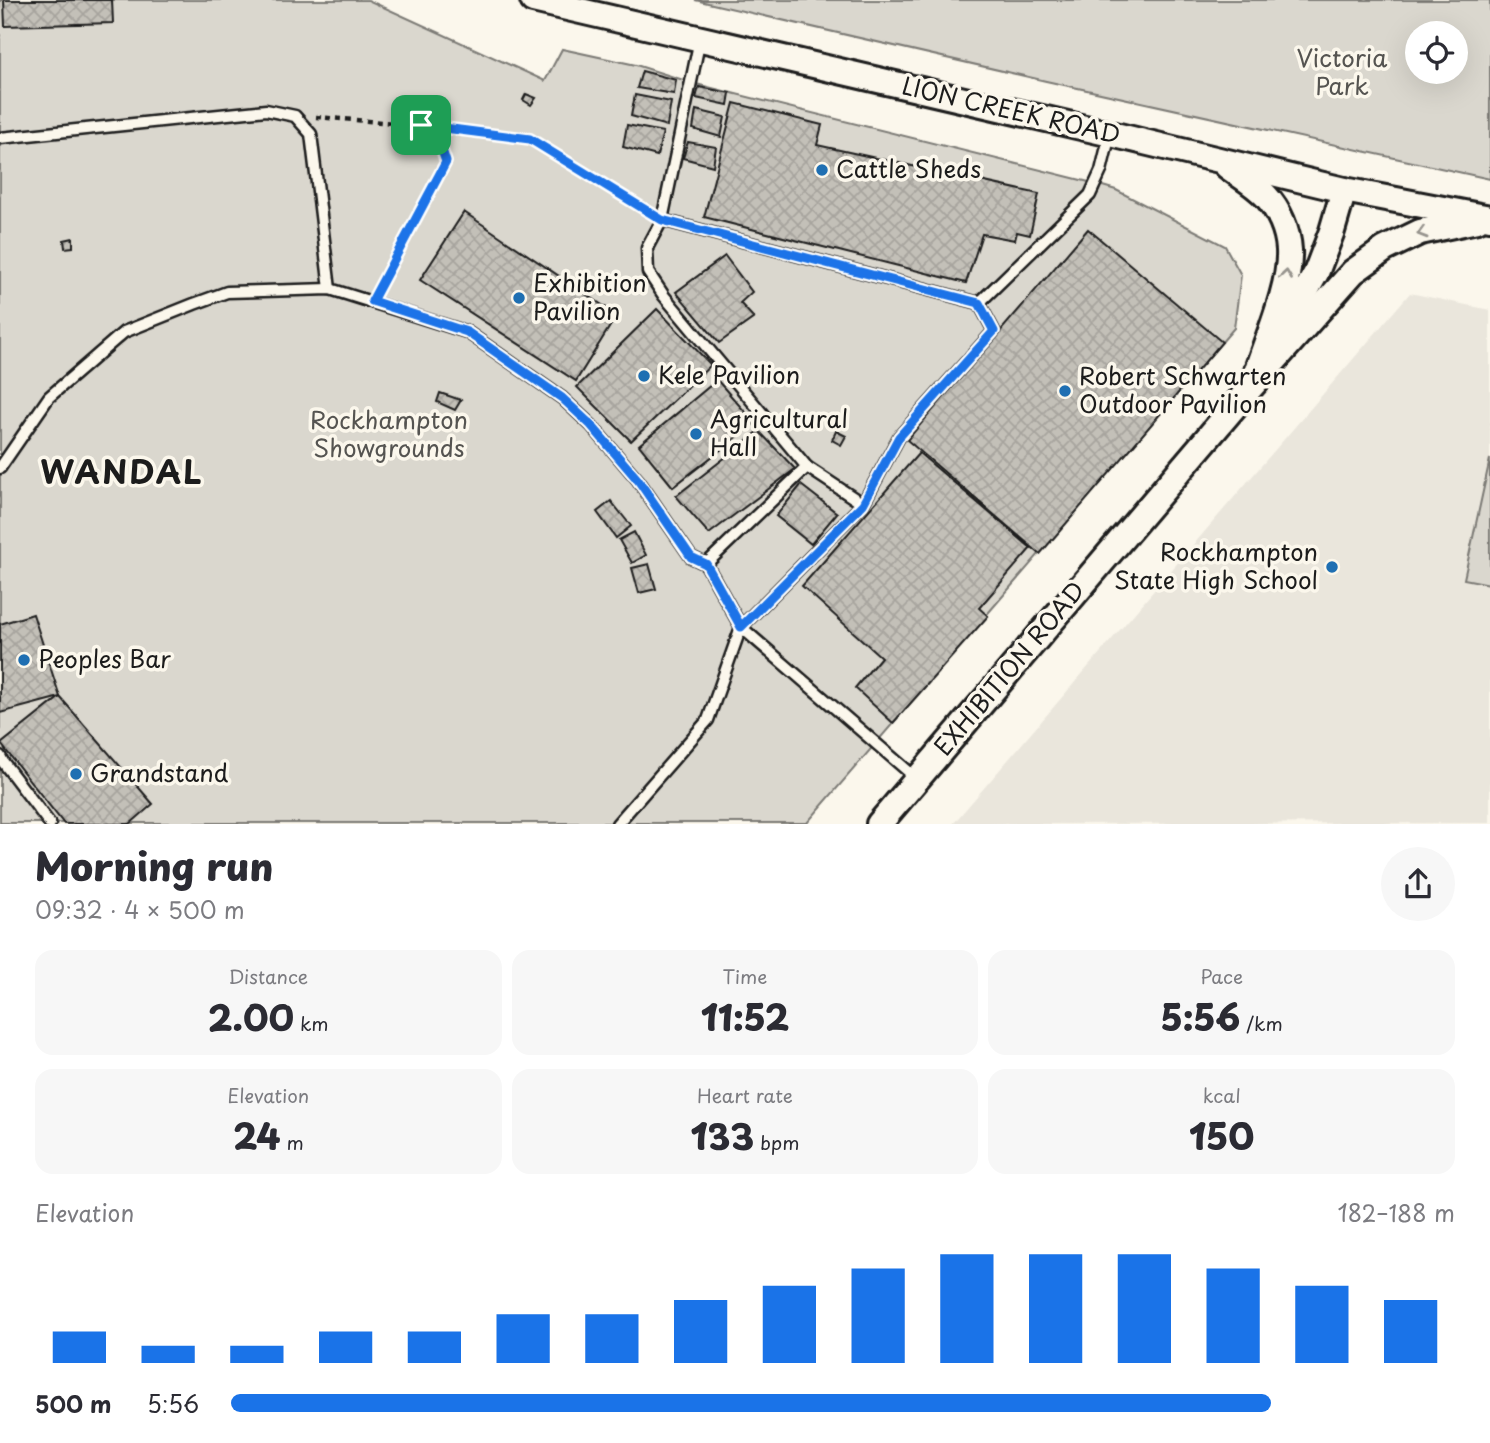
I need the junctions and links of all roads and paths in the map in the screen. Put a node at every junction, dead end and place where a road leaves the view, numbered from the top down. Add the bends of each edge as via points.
1 (533, 0) edge
2 (700, 39) junction
3 (295, 116) junction
4 (421, 125) junction
5 (1111, 134) junction
6 (0, 138) edge
7 (1216, 159) junction
8 (1345, 190) junction
9 (1489, 218) edge
10 (662, 220) junction
11 (330, 289) junction
12 (372, 301) junction
13 (979, 303) junction
14 (1251, 387) junction
15 (807, 467) junction
16 (0, 468) edge
17 (863, 504) junction
18 (706, 564) junction
19 (741, 627) junction
20 (0, 756) edge
21 (917, 779) junction
22 (50, 824) edge
23 (617, 824) edge
24 (878, 824) edge

1 - 2 street, LION CREEK ROAD
2 - 5 street, LION CREEK ROAD
2 - 10 lane
3 - 4 path
3 - 6 lane via 266,110
3 - 11 lane via 311,134
4 - 10 path via 530,139
4 - 12 path via 437,135 446,162
5 - 7 street, LION CREEK ROAD
5 - 13 lane via 1090,195
7 - 8 street, LION CREEK ROAD
14 -> 7 street, EXHIBITION ROAD via 1285,284 1288,243 1268,198
8 - 9 street, LION CREEK ROAD
8 - 14 street, EXHIBITION ROAD via 1316,273
9 -> 14 street, EXHIBITION ROAD via 1420,232 1367,260
10 - 13 lane
10 - 15 lane via 647,248 648,272
11 - 12 lane
11 - 16 lane via 227,292 124,332 49,397
12 - 18 lane via 467,332 562,398 638,480 691,557
13 - 17 lane via 994,331 899,437
14 - 21 street, EXHIBITION ROAD
15 - 17 lane
15 - 18 lane
17 - 19 lane
18 - 19 lane
19 - 21 lane
19 - 23 lane via 708,720
20 - 22 lane
21 - 24 street, EXHIBITION ROAD

